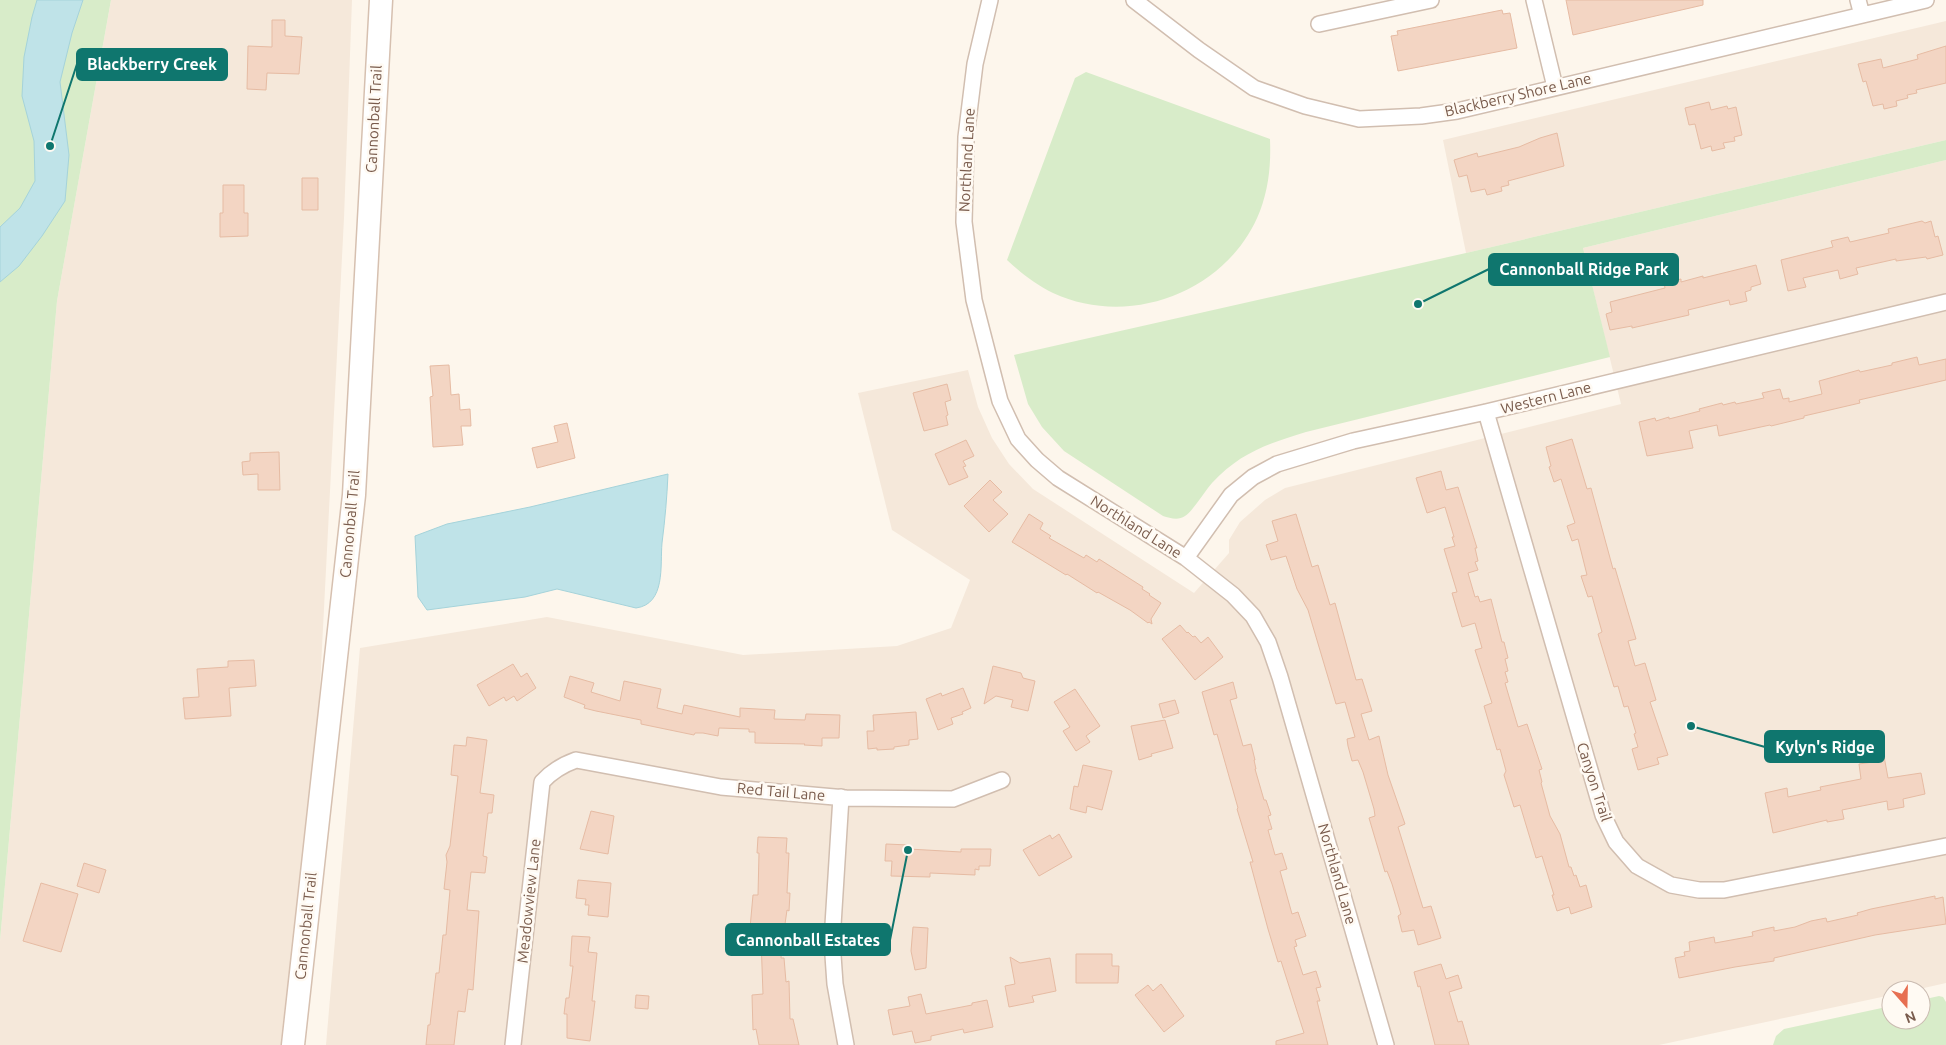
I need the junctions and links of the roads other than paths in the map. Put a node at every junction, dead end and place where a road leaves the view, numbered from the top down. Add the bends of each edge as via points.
1 (381, 0) edge
2 (990, 0) edge
3 (1134, 0) edge
4 (1431, 0) edge
5 (1534, 0) edge
6 (1858, 0) edge
7 (1926, 0) edge
8 (1862, 15) junction
9 (1319, 24) dead end
10 (1555, 87) junction
11 (1946, 302) edge
12 (1486, 412) junction
13 (1186, 558) junction
14 (560, 766) joint
15 (1002, 780) dead end
16 (840, 797) junction
17 (1946, 846) edge
18 (293, 1045) edge
19 (513, 1045) edge
20 (846, 1045) edge
21 (1386, 1045) edge

1 - 18 main road, Cannonball Trail via 354,495
2 - 13 street, Northland Lane via 975,64 966,137 964,222 974,300 1000,401 1018,439 1058,478
3 - 10 street, Blackberry Shore Lane via 1254,88 1305,106 1359,119 1420,116 1458,110
4 - 9 street
5 - 10 street
6 - 8 street
7 - 8 street, Blackberry Shore Lane
8 - 10 street, Blackberry Shore Lane
11 - 12 street, Western Lane
12 - 13 street, Western Lane via 1353,441 1277,464 1253,477 1231,495
12 - 17 street, Canyon Trail via 1603,815 1616,842 1637,866 1684,888 1724,890
13 - 21 street, Northland Lane via 1233,594 1253,616 1268,642
14 - 16 street, Red Tail Lane via 576,760 721,787
14 - 19 street, Meadowview Lane via 542,782
15 - 16 street, Red Tail Lane via 953,799
16 - 20 street via 832,941 835,984

